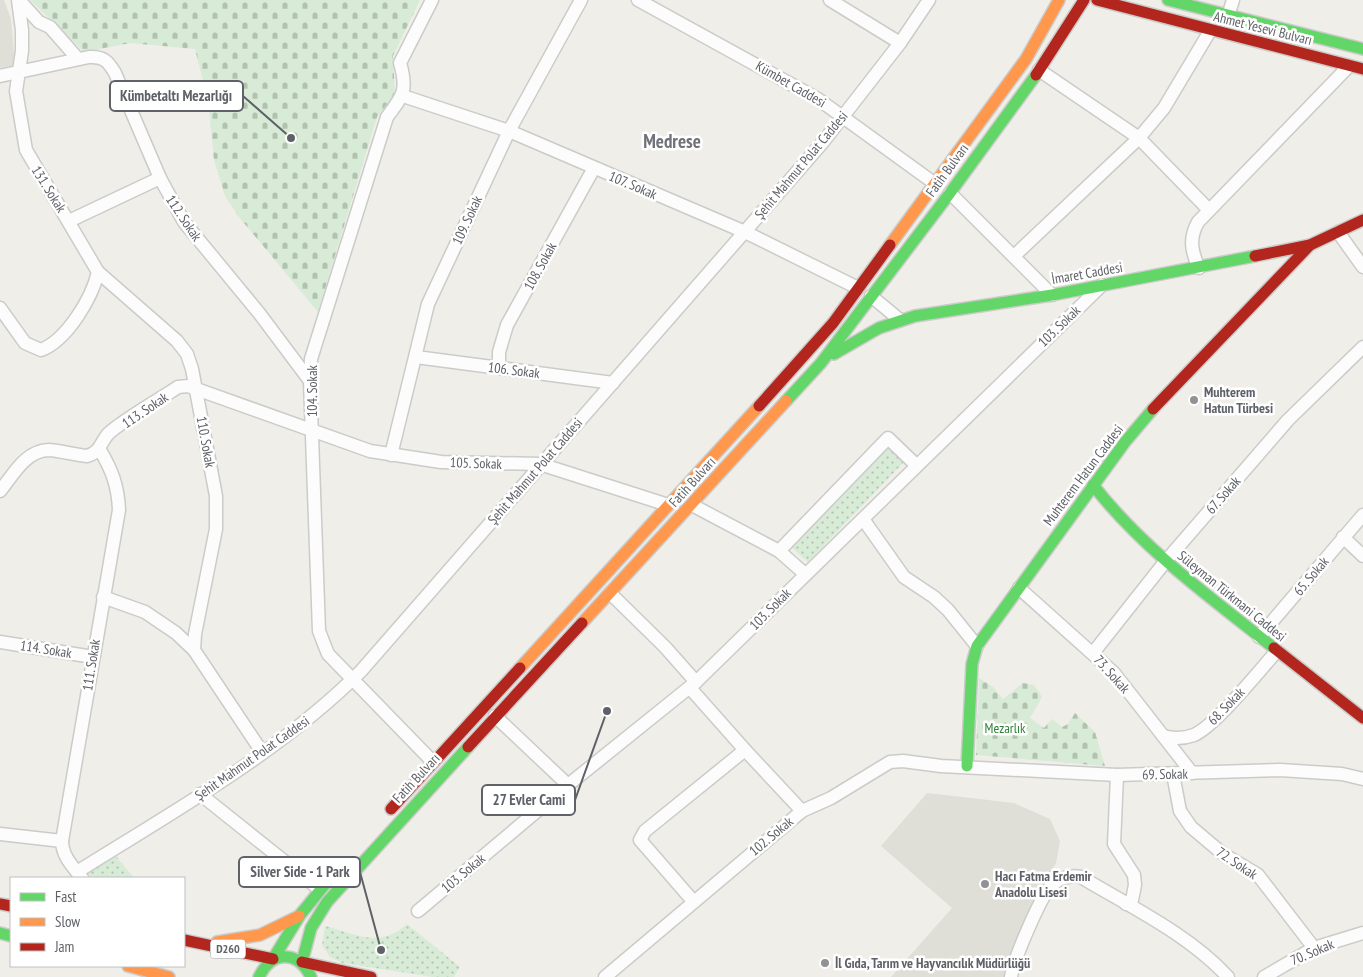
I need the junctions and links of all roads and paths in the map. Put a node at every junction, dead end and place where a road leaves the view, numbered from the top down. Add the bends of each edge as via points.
1 (19, 0) edge
2 (432, 0) edge
3 (582, 0) edge
4 (638, 0) edge
5 (830, 0) edge
6 (929, 0) edge
7 (1059, 0) edge
8 (1084, 0) edge
9 (1097, 0) edge
10 (1168, 0) edge
11 (1233, 0) edge
12 (1228, 16) junction
13 (1210, 30) junction
14 (900, 43) junction
15 (1363, 50) edge
16 (78, 59) junction
17 (1349, 66) junction
18 (1363, 69) edge
19 (1039, 70) junction
20 (18, 73) junction
21 (0, 76) edge
22 (403, 96) junction
23 (843, 116) junction
24 (509, 131) junction
25 (1139, 138) junction
26 (594, 168) junction
27 (160, 178) junction
28 (934, 183) junction
29 (950, 193) junction
30 (1209, 210) junction
31 (1363, 220) edge
32 (69, 221) junction
33 (745, 232) junction
34 (1338, 232) junction
35 (1310, 245) junction
36 (1014, 256) junction
37 (1363, 267) edge
38 (1199, 268) junction
39 (98, 272) junction
40 (1102, 285) junction
41 (858, 288) junction
42 (1052, 295) junction
43 (871, 296) junction
44 (0, 308) edge
45 (900, 320) junction
46 (1363, 347) edge
47 (416, 357) junction
48 (821, 363) junction
49 (499, 368) junction
50 (310, 381) junction
51 (613, 382) junction
52 (197, 388) junction
53 (312, 430) junction
54 (100, 450) junction
55 (391, 455) junction
56 (540, 464) junction
57 (916, 465) junction
58 (1093, 485) junction
59 (0, 491) edge
60 (668, 505) junction
61 (692, 505) junction
62 (1363, 515) edge
63 (862, 519) junction
64 (1343, 537) junction
65 (779, 551) junction
66 (1363, 556) edge
67 (1165, 562) junction
68 (805, 574) junction
69 (1019, 588) junction
70 (610, 593) junction
71 (102, 596) junction
72 (1259, 637) junction
73 (0, 642) edge
74 (977, 646) junction
75 (194, 650) junction
76 (1277, 651) junction
77 (1093, 653) junction
78 (93, 657) junction
79 (352, 680) junction
80 (693, 685) junction
81 (495, 716) junction
82 (1363, 718) edge
83 (1163, 736) junction
84 (745, 750) junction
85 (262, 752) junction
86 (433, 762) junction
87 (966, 766) junction
88 (1192, 773) junction
89 (1173, 774) junction
90 (1117, 775) junction
91 (1363, 779) edge
92 (568, 785) junction
93 (200, 794) junction
94 (802, 811) junction
95 (382, 819) dead end
96 (0, 834) edge
97 (62, 841) junction
98 (351, 854) dead end
99 (79, 875) edge
100 (319, 889) junction
101 (693, 901) junction
102 (1126, 904) junction
103 (418, 911) dead end
104 (300, 915) junction
105 (312, 921) junction
106 (1363, 933) edge
107 (188, 941) edge
108 (1314, 948) junction
109 (273, 959) junction
110 (302, 962) junction
111 (132, 967) edge
112 (333, 970) junction
113 (169, 977) edge
114 (259, 977) edge
115 (311, 977) edge
116 (370, 977) edge
117 (605, 977) edge
118 (1011, 977) edge
119 (1228, 977) edge
120 (1264, 977) edge

1 - 16 street via 39,22 50,27
1 - 20 street, 131. Sokak via 22,51
2 - 22 street via 400,63 405,80
3 - 24 street, 109. Sokak
4 - 23 street, Kümbet Caddesi
5 - 14 street
6 - 14 street, Şehit Mahmut Polat Caddesi
7 - 28 main road, Fatih Bulvarı via 1026,59
8 - 19 main road, Fatih Bulvarı
9 - 13 main road, Ahmet Yesevi Bulvarı
10 - 12 main road, Ahmet Yesevi Bulvarı
11 - 12 street
12 - 15 main road, Ahmet Yesevi Bulvarı
13 - 17 main road, Ahmet Yesevi Bulvarı
13 - 25 street via 1164,108
14 - 23 street, Şehit Mahmut Polat Caddesi
16 - 20 street, 112. Sokak
16 - 27 street, 112. Sokak via 98,56 111,66
17 - 18 main road, Ahmet Yesevi Bulvarı
17 - 30 street
19 - 25 street
19 - 29 main road, Fatih Bulvarı
20 - 21 street, 112. Sokak
20 - 32 street, 131. Sokak via 17,105 26,150
22 - 24 street, 107. Sokak
22 - 50 street, 104. Sokak via 387,117 311,360
23 - 28 street, Kümbet Caddesi
23 - 33 street, Şehit Mahmut Polat Caddesi
24 - 26 street, 107. Sokak
24 - 47 street, 109. Sokak via 428,304
25 - 30 street
25 - 36 street
26 - 33 street, 107. Sokak
26 - 49 street, 108. Sokak via 507,325 499,352
27 - 32 street
27 - 50 street, 112. Sokak via 184,222
28 - 41 main road, Fatih Bulvarı
29 - 36 street
29 - 43 main road, Fatih Bulvarı
30 - 38 street via 1192,232 1194,256
31 - 34 main road, İmaret Caddesi
32 - 39 street, 131. Sokak
33 - 41 street, 107. Sokak
33 - 51 street, Şehit Mahmut Polat Caddesi
34 - 35 main road, İmaret Caddesi
34 - 37 street
35 - 38 main road, İmaret Caddesi
35 - 58 main road, Muhterem Hatun Caddesi via 1164,396
36 - 42 street
38 - 40 main road, İmaret Caddesi
39 - 44 street via 90,297 78,315 56,342 41,350 25,342
39 - 52 street, 110. Sokak via 176,341 187,354
40 - 42 main road, İmaret Caddesi
40 - 57 street, 103. Sokak
41 - 60 main road, Fatih Bulvarı via 807,354
42 - 45 main road, İmaret Caddesi
43 - 45 street
43 - 48 main road, Fatih Bulvarı
45 - 48 main road, İmaret Caddesi via 862,337
46 - 67 street, 67. Sokak via 1288,420
47 - 49 street, 106. Sokak
47 - 55 street, 109. Sokak
48 - 61 main road, Fatih Bulvarı
49 - 51 street, 106. Sokak
50 - 53 street, 104. Sokak
51 - 56 street, Şehit Mahmut Polat Caddesi
52 - 53 street, 113. Sokak
52 - 54 street, 113. Sokak via 178,387 109,434
52 - 75 street, 110. Sokak via 216,496 216,521
53 - 55 street, 105. Sokak via 370,451
53 - 79 street, 104. Sokak via 319,631 328,654
54 - 59 street via 88,456 49,450 36,452 24,461
54 - 71 street, 111. Sokak via 112,471 118,490 119,510
55 - 56 street, 105. Sokak via 441,462
56 - 60 street, 105. Sokak
56 - 79 street, Şehit Mahmut Polat Caddesi
57 - 63 street, 103. Sokak
57 - 65 street via 888,438
58 - 67 main road, Süleyman Türkmani Caddesi
58 - 69 main road, Muhterem Hatun Caddesi
60 - 86 main road, Fatih Bulvarı
61 - 65 street
61 - 70 main road, Fatih Bulvarı
62 - 64 street, 65. Sokak
63 - 68 street, 103. Sokak
63 - 74 street via 904,577 948,610
64 - 66 street
64 - 72 street, 65. Sokak
65 - 68 street
67 - 72 main road, Süleyman Türkmani Caddesi
67 - 77 street, 67. Sokak
68 - 80 street, 103. Sokak
69 - 74 main road, Muhterem Hatun Caddesi
69 - 77 street, 73. Sokak
70 - 80 street via 665,647
70 - 81 main road, Fatih Bulvarı
71 - 75 street via 145,612
71 - 78 street, 111. Sokak
72 - 76 main road, Süleyman Türkmani Caddesi
73 - 78 street, 114. Sokak
74 - 87 main road, Muhterem Hatun Caddesi via 972,664
75 - 85 street
76 - 82 main road, Süleyman Türkmani Caddesi
76 - 83 street, 68. Sokak via 1209,725 1185,737
77 - 83 street, 73. Sokak via 1114,673
78 - 97 street, 111. Sokak
79 - 85 street, Şehit Mahmut Polat Caddesi via 312,716
79 - 86 street, 104. Sokak
80 - 84 street
80 - 92 street, 103. Sokak
81 - 92 street
81 - 105 main road, Fatih Bulvarı via 342,882
83 - 88 street, 73. Sokak
84 - 94 street
84 - 101 street via 645,832 640,840
85 - 93 street, Şehit Mahmut Polat Caddesi
86 - 95 main road, Fatih Bulvarı
87 - 90 street, 69. Sokak
87 - 94 street, 102. Sokak via 890,762 831,798
88 - 89 street, 69. Sokak
88 - 91 street, 69. Sokak via 1280,770 1342,774
89 - 90 street, 69. Sokak
89 - 108 street, 72. Sokak via 1180,812 1191,827 1223,854 1258,875
90 - 102 street via 1114,844 1136,885 1132,900
92 - 103 street, 103. Sokak
93 - 99 street, Şehit Mahmut Polat Caddesi
93 - 100 street
94 - 101 street, 102. Sokak
96 - 97 street
97 - 99 street via 62,849
98 - 100 main road
100 - 104 main road
101 - 117 street, 102. Sokak
102 - 118 street via 1081,876 1062,878 1051,885 1041,900
102 - 119 street via 1186,941 1215,962
104 - 107 main road via 248,940
104 - 109 main road
105 - 110 main road, Fatih Bulvarı
105 - 112 main road via 316,951
106 - 108 street, 70. Sokak
107 - 109 main road, D260
108 - 120 street, 70. Sokak
109 - 110 main road via 288,956
109 - 114 main road
110 - 112 main road
110 - 115 main road
111 - 113 main road
112 - 116 main road

